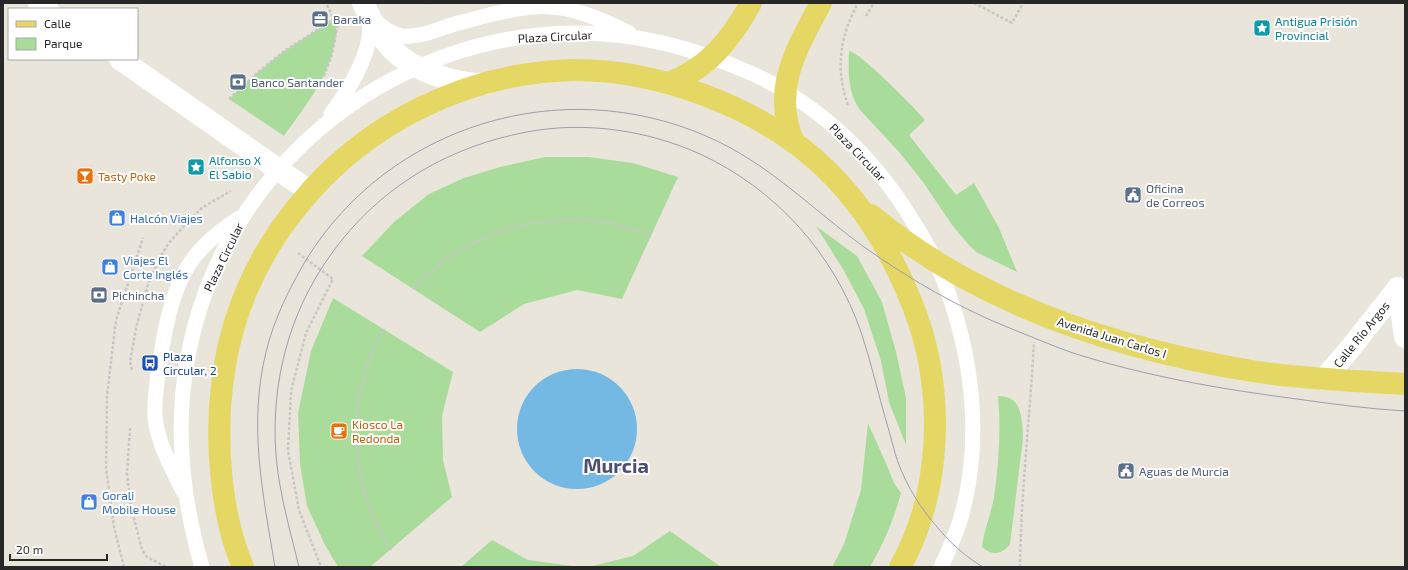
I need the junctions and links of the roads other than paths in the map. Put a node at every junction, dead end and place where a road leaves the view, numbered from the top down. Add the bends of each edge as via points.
1 (751, 3) edge
2 (821, 3) edge
3 (366, 8) edge
4 (643, 39) junction
5 (711, 57) junction
6 (121, 60) edge
7 (419, 66) junction
8 (668, 83) junction
9 (484, 84) junction
10 (785, 91) junction
11 (313, 134) junction
12 (794, 143) junction
13 (278, 169) junction
14 (309, 191) junction
15 (851, 199) junction
16 (245, 213) junction
17 (937, 263) junction
18 (1402, 282) edge
19 (1405, 337) edge
20 (1324, 379) junction
21 (1405, 384) edge
22 (188, 503) junction
23 (202, 567) edge
24 (243, 567) edge
25 (900, 567) edge
26 (941, 567) edge

1 - 5 main road via 731,35
2 - 10 main road via 791,62
3 - 4 lane via 387,30 401,36 425,34 533,7 575,10
3 - 7 street via 381,36 393,50
3 - 11 lane via 370,28 360,65 340,102
4 - 5 lane, Plaza Circular
4 - 7 lane, Plaza Circular via 577,33 528,36 454,53
5 - 8 main road via 688,75
5 - 10 lane, Plaza Circular
6 - 13 street
7 - 9 street via 457,81
7 - 11 lane, Plaza Circular via 372,91
8 - 9 main road via 577,70 539,72
8 - 12 main road via 735,108
9 - 14 main road via 431,102 398,120 337,163
10 - 12 main road via 786,120
10 - 17 lane, Plaza Circular via 830,122 871,162 898,196
11 - 13 lane, Plaza Circular
12 - 15 main road via 816,161
13 - 14 street
13 - 16 lane, Plaza Circular
14 - 24 main road via 271,240 258,264 232,331 224,369 219,442 228,517
15 - 17 main road, Avenida Juan Carlos I
15 - 25 main road via 867,218 904,283 918,318 933,390 935,435 927,499 919,526
16 - 22 lane, Plaza Circular via 224,248 209,283 196,321 187,362 182,403 182,444
16 - 22 lane via 209,242 191,261 184,273 170,314 160,358 155,401 156,423 161,444
17 - 20 main road, Avenida Juan Carlos I via 968,281 1030,310 1129,344 1182,358 1258,372
17 - 26 lane, Plaza Circular via 954,306 964,345 973,427 971,469 963,508 954,538
18 - 19 street, Calle Río Argos
18 - 20 street, Calle Río Argos
20 - 21 main road, Avenida Juan Carlos I
22 - 23 lane, Plaza Circular

